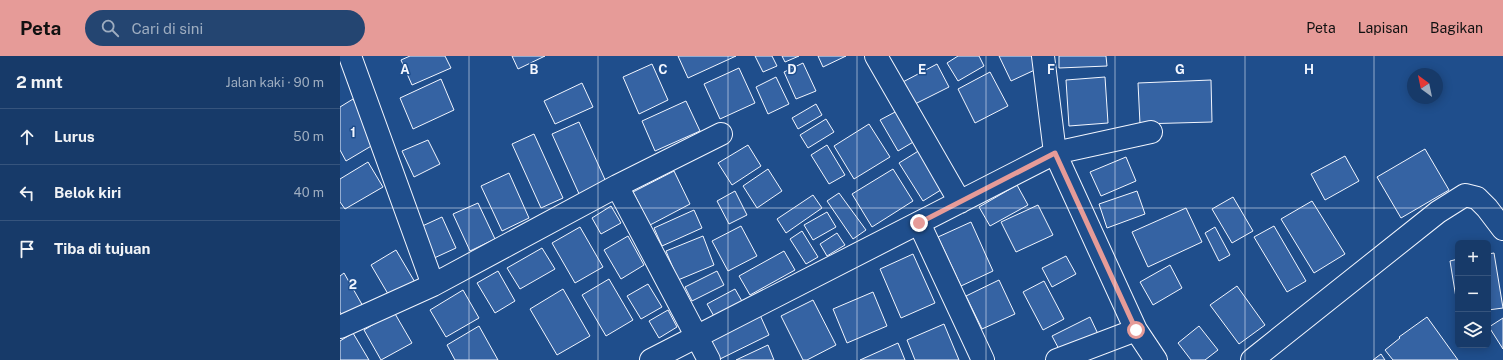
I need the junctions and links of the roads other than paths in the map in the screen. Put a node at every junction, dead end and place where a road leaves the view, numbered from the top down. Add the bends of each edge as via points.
1 (350, 56) edge
2 (876, 56) edge
3 (1043, 56) edge
4 (1151, 132) dead end
5 (721, 134) dead end
6 (1055, 153) junction
7 (617, 186) junction
8 (960, 202) junction
9 (919, 223) junction
10 (1503, 229) edge
11 (433, 285) junction
12 (340, 327) edge
13 (1136, 330) junction
14 (696, 338) junction
15 (651, 360) edge
16 (709, 360) edge
17 (983, 360) edge
18 (1057, 360) edge
19 (1156, 360) edge
20 (1252, 360) edge

1 - 11 street
2 - 8 street
3 - 6 street
4 - 6 street
5 - 7 street
6 - 8 street
6 - 13 street
7 - 11 street
7 - 14 street
8 - 9 street
9 - 14 street
9 - 17 street
10 - 20 street via 1477,198 1465,195 1438,212
11 - 12 street
13 - 18 street
13 - 19 street
14 - 15 street
14 - 16 street

